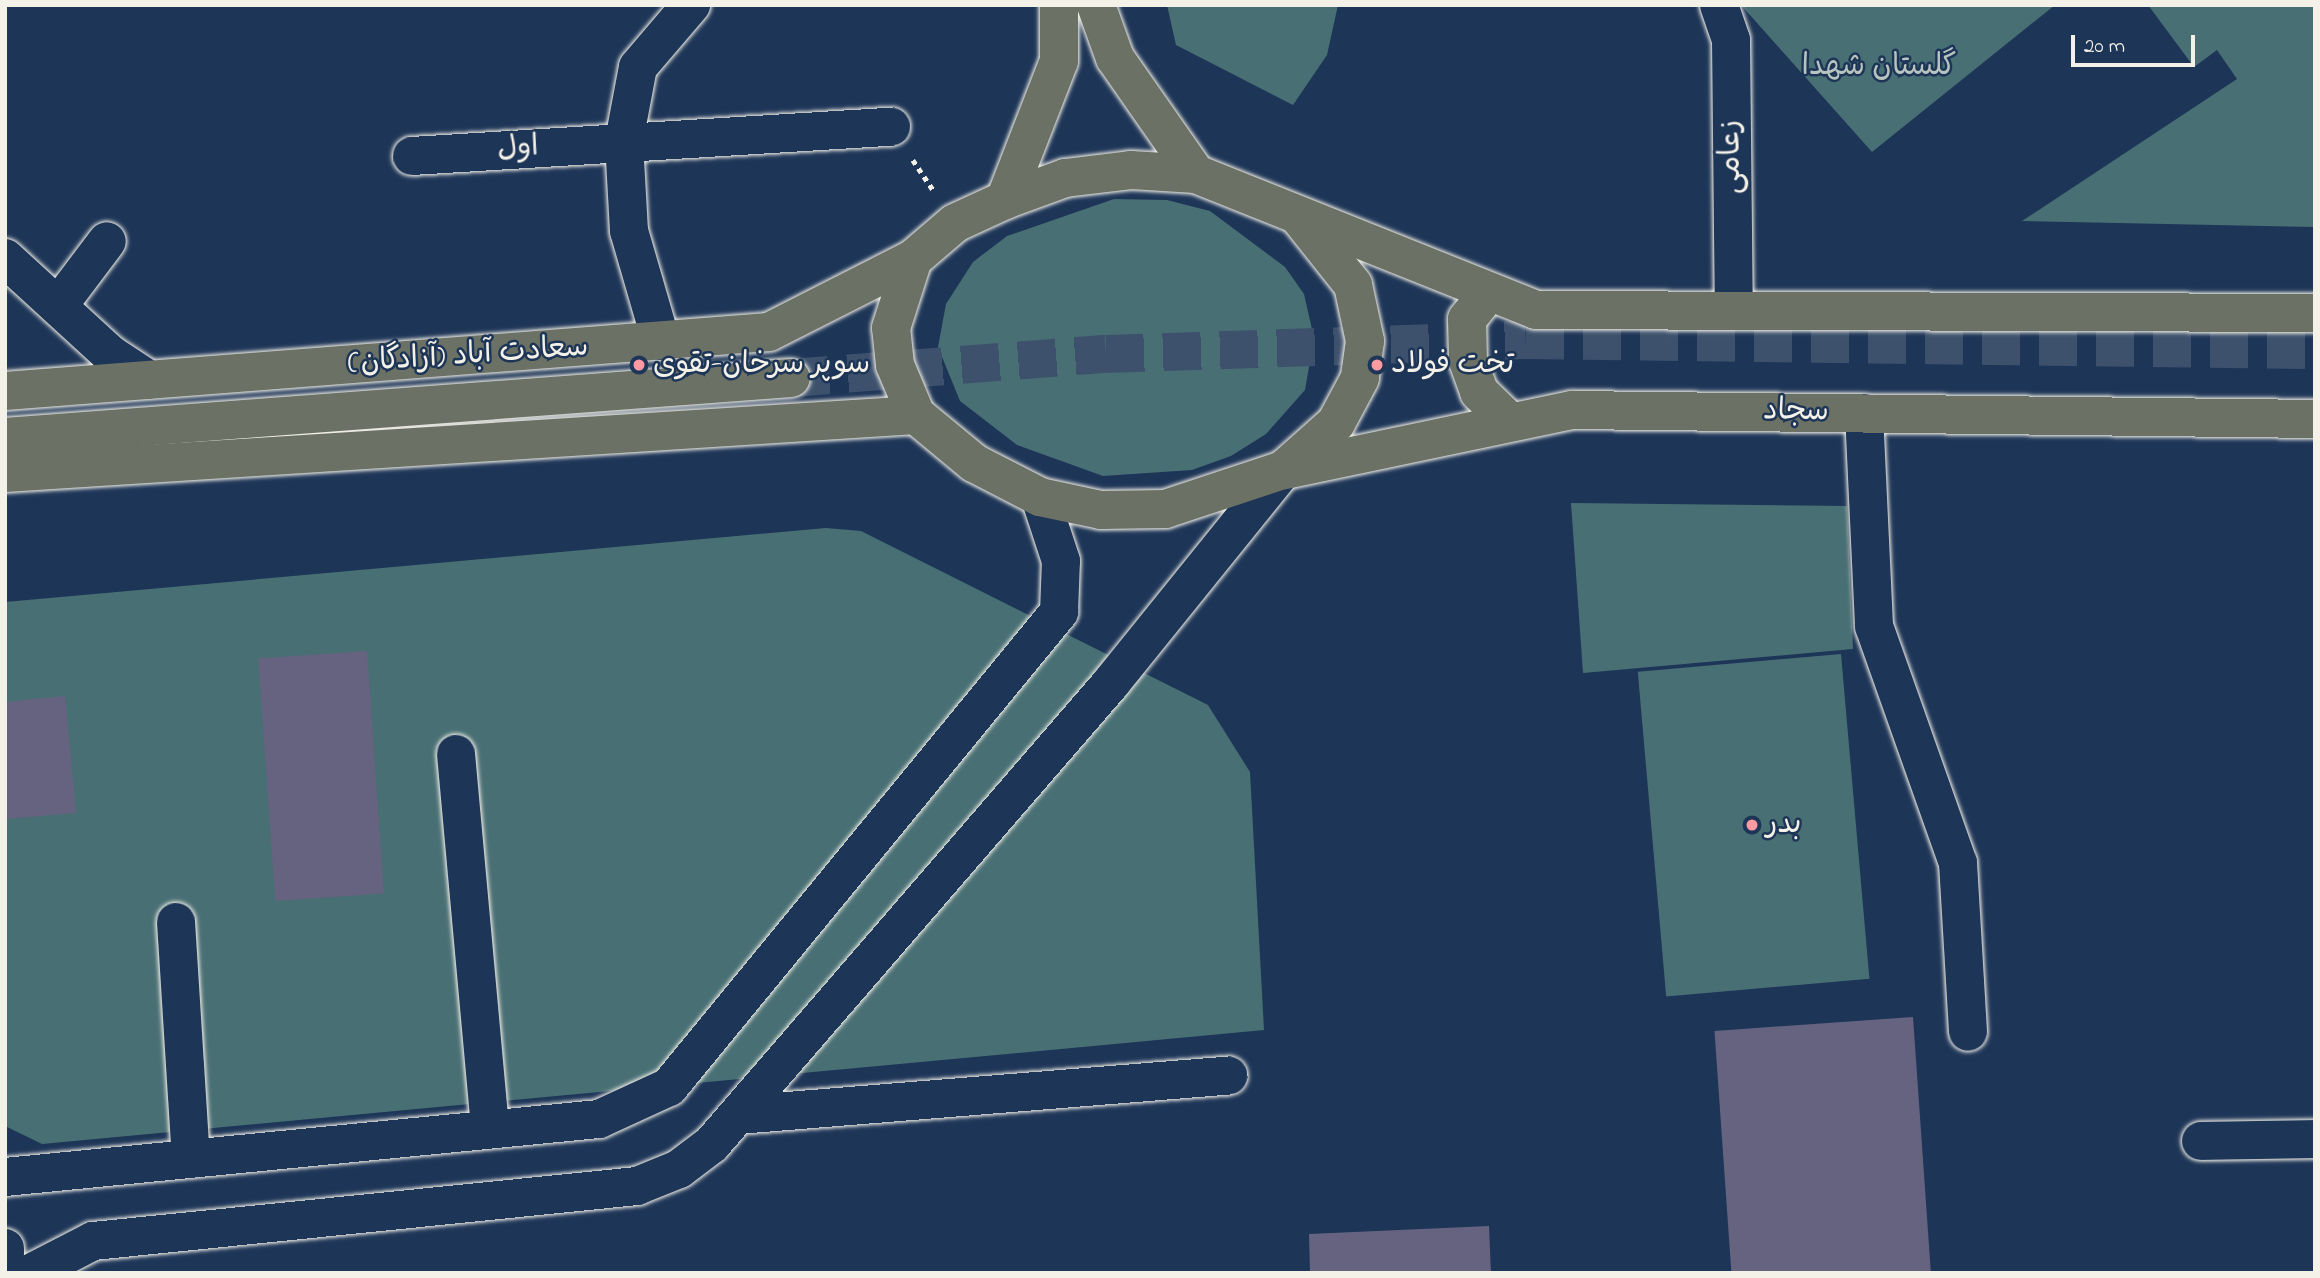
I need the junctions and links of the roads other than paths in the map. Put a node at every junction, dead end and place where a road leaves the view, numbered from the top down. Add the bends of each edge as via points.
1 (691, 5) edge
2 (1059, 5) edge
3 (1096, 5) edge
4 (1719, 5) edge
5 (891, 127) road end
6 (624, 141) junction
7 (412, 156) dead end
8 (1196, 174) junction
9 (1005, 200) junction
10 (1299, 217) junction
11 (107, 241) dead end
12 (5, 258) edge
13 (913, 258) junction
14 (1489, 292) junction
15 (58, 306) junction
16 (1734, 310) junction
17 (2315, 313) edge
18 (661, 341) junction
19 (791, 378) tunnel mouth
20 (149, 380) junction
21 (5, 391) edge
22 (1864, 413) junction
23 (916, 415) junction
24 (2315, 419) edge
25 (1509, 421) junction
26 (5, 437) edge
27 (1283, 470) junction
28 (5, 473) edge
29 (1040, 497) junction
30 (456, 754) dead end
31 (176, 922) dead end
32 (1968, 1032) dead end
33 (1228, 1076) dead end
34 (738, 1115) junction
35 (491, 1128) junction
36 (2315, 1139) edge
37 (2201, 1141) dead end
38 (191, 1159) junction
39 (5, 1177) edge
40 (5, 1248) edge
41 (5, 1254) edge
42 (31, 1273) edge

1 - 6 street via 638,67
2 - 9 main road via 1059,61
3 - 8 main road via 1115,58
4 - 16 street, زعامی via 1731,40
5 - 6 street, اول
6 - 7 street, اول
6 - 18 street via 629,231
8 - 9 main road, سعادت آباد (آزادگان) via 1131,170 1065,178
8 - 10 main road
9 - 13 main road, سعادت آباد (آزادگان) via 956,223
10 - 14 main road
10 - 27 main road via 1353,285 1365,341 1360,378 1336,423
11 - 15 street
12 - 15 street
13 - 18 main road, سعادت آباد (آزادگان) via 769,332
13 - 23 main road via 891,328 895,365
14 - 16 main road via 1536,310
14 - 25 main road via 1466,319 1468,361 1479,392
15 - 20 street
16 - 17 main road
18 - 20 main road, سعادت آباد (آزادگان)
19 - 26 main road
20 - 21 main road, سعادت آباد (آزادگان)
22 - 24 main road, سجاد
22 - 25 main road, سجاد via 1572,410
22 - 32 street via 1874,626 1958,863
23 - 28 main road
23 - 29 main road, سجاد via 974,463
25 - 27 main road, سجاد
27 - 29 main road, سجاد via 1165,509 1101,510
27 - 34 street via 1111,683
29 - 35 street via 1061,561 1059,612 669,1087 598,1119
30 - 35 street
31 - 38 street
33 - 34 street
34 - 42 street via 678,1169 637,1186 93,1241
35 - 38 street
36 - 37 street
38 - 39 street
40 - 41 street

